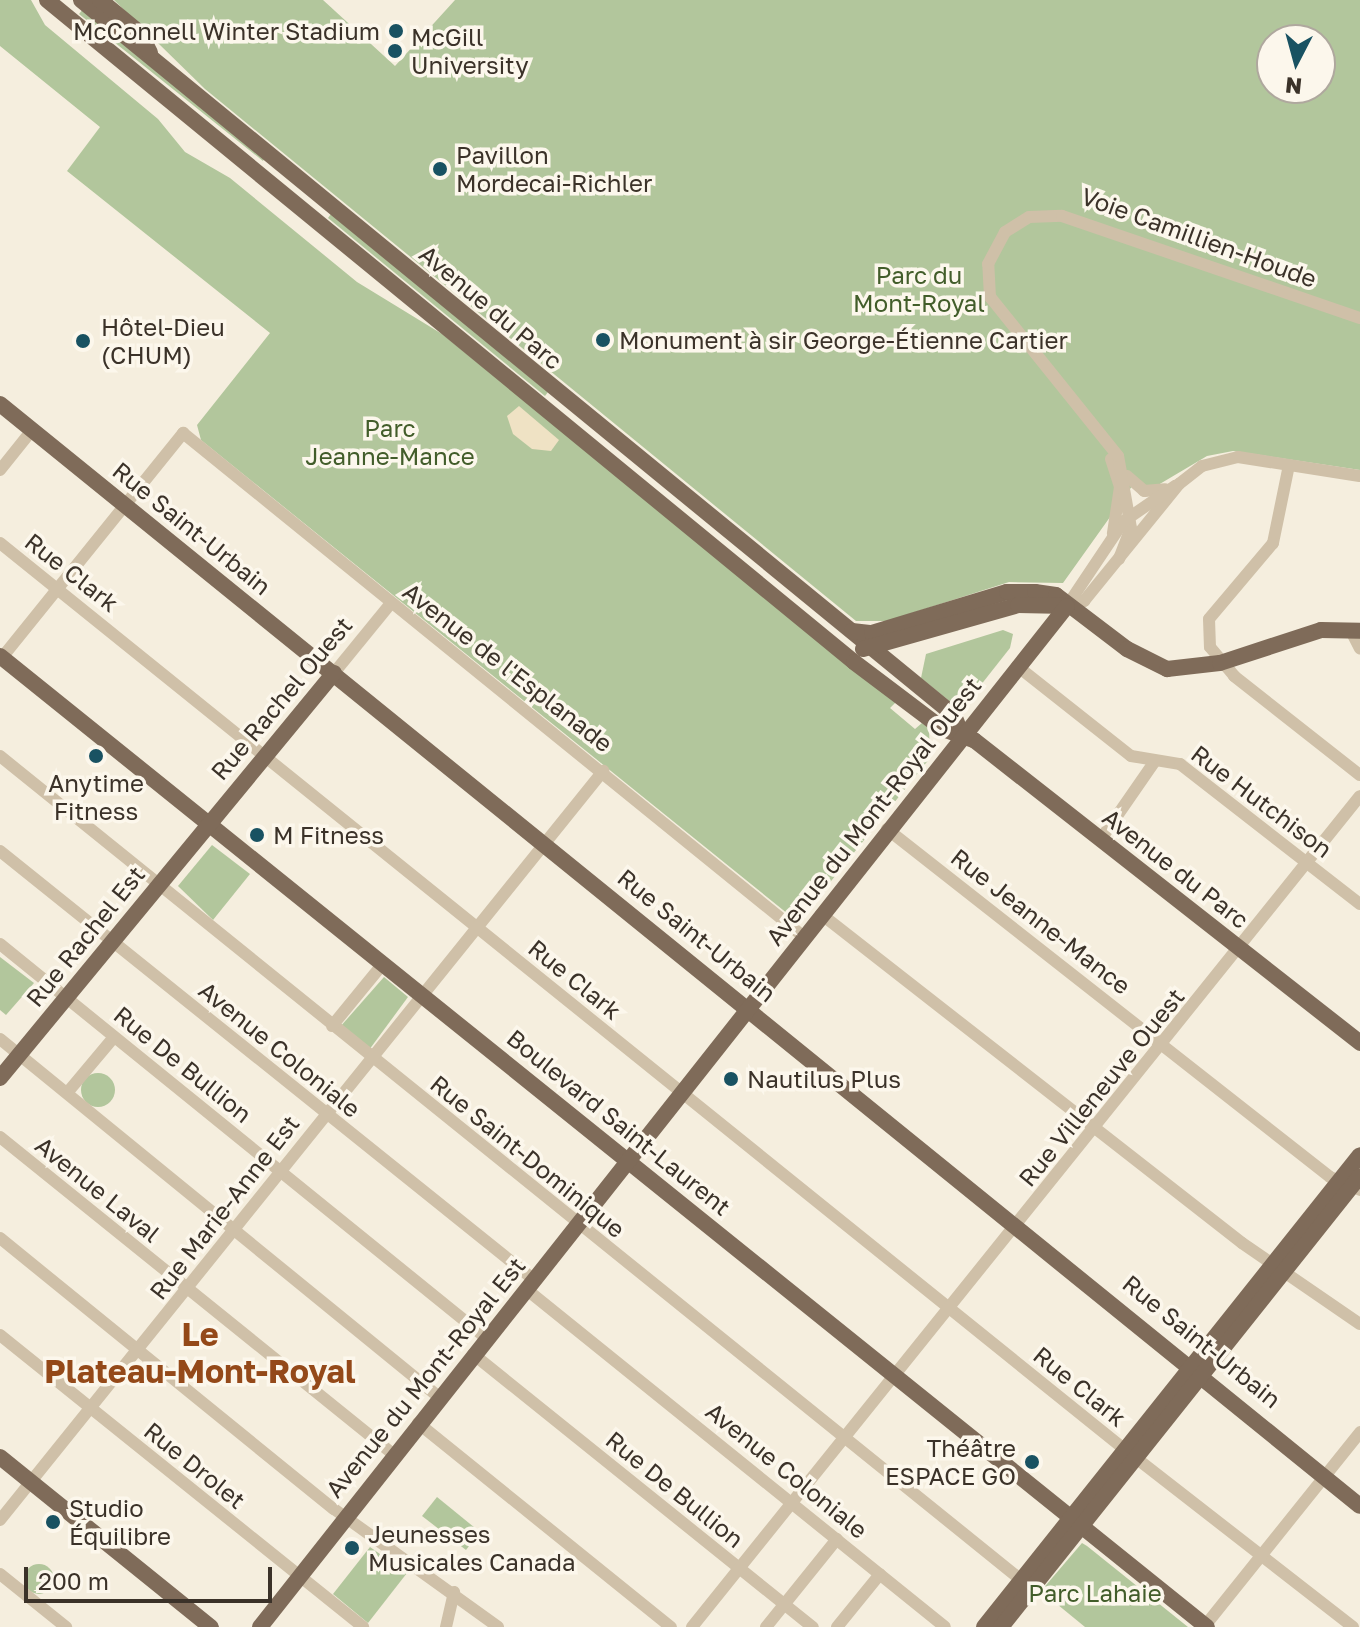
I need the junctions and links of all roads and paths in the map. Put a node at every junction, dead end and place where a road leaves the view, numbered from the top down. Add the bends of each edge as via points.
1 (47, 0) edge
2 (81, 0) edge
3 (100, 0) edge
4 (65, 6) edge
5 (152, 58) junction
6 (1360, 316) edge
7 (0, 404) edge
8 (32, 430) junction
9 (1289, 465) junction
10 (0, 470) edge
11 (1127, 476) junction
12 (1360, 476) edge
13 (1179, 484) junction
14 (126, 504) junction
15 (1129, 516) junction
16 (1113, 533) junction
17 (0, 543) edge
18 (1119, 559) junction
19 (758, 579) junction
20 (58, 588) junction
21 (391, 603) junction
22 (1067, 606) junction
23 (846, 629) junction
24 (1355, 630) edge
25 (1360, 649) edge
26 (872, 650) junction
27 (1, 658) edge
28 (1220, 663) junction
29 (1017, 666) junction
30 (334, 673) junction
31 (961, 733) junction
32 (264, 755) junction
33 (0, 756) edge
34 (1155, 761) junction
35 (603, 771) junction
36 (1360, 775) edge
37 (1360, 796) edge
38 (208, 825) junction
39 (887, 829) junction
40 (1101, 839) junction
41 (545, 843) junction
42 (0, 851) edge
43 (1307, 863) junction
44 (157, 885) junction
45 (1360, 904) edge
46 (821, 914) junction
47 (474, 926) junction
48 (804, 937) junction
49 (111, 941) junction
50 (0, 944) edge
51 (1240, 948) junction
52 (382, 965) junction
53 (419, 994) junction
54 (66, 997) junction
55 (749, 1008) junction
56 (332, 1026) junction
57 (114, 1037) junction
58 (0, 1039) edge
59 (1360, 1043) edge
60 (1163, 1045) junction
61 (19, 1055) junction
62 (370, 1059) junction
63 (0, 1078) edge
64 (682, 1091) junction
65 (67, 1093) junction
66 (325, 1113) junction
67 (1096, 1128) junction
68 (0, 1137) edge
69 (1360, 1155) edge
70 (629, 1159) junction
71 (282, 1173) junction
72 (1353, 1183) edge
73 (579, 1222) junction
74 (1020, 1223) junction
75 (235, 1230) junction
76 (0, 1238) edge
77 (1278, 1267) junction
78 (530, 1284) junction
79 (187, 1290) junction
80 (950, 1308) junction
81 (1360, 1324) edge
82 (0, 1335) edge
83 (486, 1338) junction
84 (137, 1349) junction
85 (473, 1354) junction
86 (1196, 1368) junction
87 (896, 1375) junction
88 (439, 1397) junction
89 (91, 1409) junction
90 (418, 1423) junction
91 (1360, 1432) edge
92 (845, 1438) junction
93 (393, 1454) junction
94 (1130, 1454) junction
95 (0, 1457) edge
96 (1327, 1476) junction
97 (30, 1481) junction
98 (792, 1503) junction
99 (1360, 1506) edge
100 (345, 1516) junction
101 (0, 1520) edge
102 (1076, 1521) junction
103 (837, 1539) junction
104 (1264, 1559) junction
105 (740, 1568) junction
106 (0, 1574) edge
107 (880, 1574) junction
108 (299, 1576) junction
109 (1026, 1584) junction
110 (454, 1592) junction
111 (784, 1604) junction
112 (66, 1627) edge
113 (211, 1627) edge
114 (260, 1627) edge
115 (363, 1627) edge
116 (446, 1627) edge
117 (498, 1627) edge
118 (671, 1627) edge
119 (692, 1627) edge
120 (766, 1627) edge
121 (813, 1627) edge
122 (837, 1627) edge
123 (945, 1627) edge
124 (984, 1627) edge
125 (1001, 1627) edge
126 (1206, 1627) edge
127 (1353, 1627) edge

1 - 4 main road, Avenue du Parc
2 - 5 main road, Avenue du Parc
3 - 5 main road via 140,33
4 - 19 main road, Avenue du Parc
5 - 23 main road, Avenue du Parc
6 - 11 street, Voie Camillien-Houde via 1062,216 1011,227 988,264 993,305 1112,444
6 - 16 street, Voie Camillien-Houde via 1063,211 1034,211 1001,228 983,261 986,300 1108,453 1120,487
7 - 8 main road, Rue Saint-Urbain
8 - 10 street
8 - 14 main road, Rue Saint-Urbain
9 - 12 street
9 - 13 street via 1222,459
9 - 28 street via 1268,554 1209,619 1210,647
11 - 13 street via 1144,491
11 - 15 street, Voie Camillien-Houde
13 - 15 street
13 - 18 street
14 - 20 street
14 - 21 street, Avenue de l'Esplanade via 183,433
14 - 30 main road, Rue Saint-Urbain
15 - 16 street
15 - 18 street, Voie Camillien-Houde
16 - 22 street
17 - 20 street, Rue Clark
18 - 22 street via 1084,601
19 - 26 main road, Avenue du Parc via 846,643
19 - 31 main road, Avenue du Parc via 854,662 943,729
20 - 27 street
20 - 32 street, Rue Clark
21 - 30 street, Rue Rachel Ouest
21 - 35 street, Avenue de l'Esplanade
22 - 23 main road via 1048,593 1007,592 872,633
22 - 26 main road via 1018,605
22 - 28 main road via 1153,664 1174,669
22 - 29 main road, Avenue du Mont-Royal Ouest
23 - 26 main road, Avenue du Parc
24 - 25 street
24 - 28 main road via 1321,630
26 - 31 main road, Avenue du Parc via 954,715
27 - 38 main road, Boulevard Saint-Laurent
28 - 36 street
29 - 31 main road, Avenue du Mont-Royal Ouest
29 - 34 street, Rue Hutchison via 1131,756
30 - 32 main road, Rue Rachel Ouest
30 - 41 main road, Rue Saint-Urbain
31 - 39 main road, Avenue du Mont-Royal Ouest
31 - 40 main road, Avenue du Parc
32 - 38 main road, Rue Rachel Ouest
32 - 47 street, Rue Clark
33 - 44 street, Rue Saint-Dominique
34 - 40 street
34 - 43 street, Rue Hutchison via 1180,764
35 - 41 street, Rue Marie-Anne Est
35 - 48 street, Avenue de l'Esplanade
37 - 43 street, Rue Villeneuve Ouest
38 - 44 main road, Rue Rachel Est
38 - 52 main road, Boulevard Saint-Laurent
39 - 46 main road, Avenue du Mont-Royal Ouest
39 - 60 street, Rue Jeanne-Mance
40 - 51 main road, Avenue du Parc
41 - 47 street, Rue Marie-Anne Est
41 - 55 main road, Rue Saint-Urbain
42 - 49 street, Avenue Coloniale
43 - 45 street, Rue Hutchison
43 - 51 street, Rue Villeneuve Ouest
44 - 49 main road, Rue Rachel Est
44 - 56 street, Rue Saint-Dominique
46 - 48 main road, Avenue du Mont-Royal Ouest
46 - 67 street
47 - 53 street, Rue Marie-Anne Est
47 - 64 street, Rue Clark
48 - 55 main road, Avenue du Mont-Royal Ouest
49 - 54 main road, Rue Rachel Est
49 - 66 street, Avenue Coloniale
50 - 54 street, Rue De Bullion
51 - 59 main road, Avenue du Parc
51 - 60 street, Rue Villeneuve Ouest
52 - 53 main road, Boulevard Saint-Laurent
52 - 56 street
53 - 62 street, Rue Marie-Anne Est
53 - 70 main road, Boulevard Saint-Laurent
54 - 57 street, Rue De Bullion
54 - 61 main road, Rue Rachel Est
55 - 64 main road, Avenue du Mont-Royal Ouest
55 - 74 main road, Rue Saint-Urbain
56 - 62 street, Rue Saint-Dominique
57 - 65 street
57 - 71 street, Rue De Bullion
58 - 61 street
60 - 67 street, Rue Villeneuve Ouest
60 - 72 street, Rue Jeanne-Mance
61 - 63 main road, Rue Rachel Est
61 - 65 street
62 - 66 street, Rue Marie-Anne Est
62 - 73 street, Rue Saint-Dominique
64 - 70 main road, Avenue du Mont-Royal Ouest
64 - 80 street, Rue Clark
65 - 75 street
66 - 71 street, Rue Marie-Anne Est
66 - 78 street, Avenue Coloniale
67 - 74 street, Rue Villeneuve Ouest
67 - 77 street
68 - 79 street, Avenue Laval
69 - 72 main road
70 - 73 main road, Avenue du Mont-Royal Est
70 - 87 main road, Boulevard Saint-Laurent
71 - 75 street, Rue Marie-Anne Est
71 - 83 street, Rue De Bullion
72 - 77 main road
73 - 78 main road, Avenue du Mont-Royal Est
73 - 92 street, Rue Saint-Dominique
74 - 80 street, Rue Villeneuve Ouest
74 - 86 main road, Rue Saint-Urbain
75 - 79 street, Rue Marie-Anne Est
75 - 88 street
76 - 84 street
77 - 81 street
77 - 86 main road
78 - 83 main road, Avenue du Mont-Royal Est
78 - 98 street, Avenue Coloniale
79 - 84 street, Rue Marie-Anne Est
79 - 93 street, Avenue Laval
80 - 87 street, Rue Villeneuve Ouest
80 - 94 street, Rue Clark
82 - 89 street, Rue Drolet
83 - 85 main road, Avenue du Mont-Royal Est
84 - 89 street, Rue Marie-Anne Est
84 - 100 street
85 - 88 main road, Avenue du Mont-Royal Est
85 - 105 street, Rue De Bullion
86 - 94 main road
86 - 96 main road, Rue Saint-Urbain
87 - 92 street, Rue Villeneuve Ouest
87 - 102 main road, Boulevard Saint-Laurent
88 - 90 main road, Avenue du Mont-Royal Est
89 - 97 street, Rue Marie-Anne Est
89 - 108 street, Rue Drolet
90 - 93 main road, Avenue du Mont-Royal Est
90 - 118 street
91 - 96 street
92 - 98 street, Rue Villeneuve Ouest
92 - 109 street, Rue Saint-Dominique
93 - 100 main road, Avenue du Mont-Royal Est
94 - 102 main road
94 - 104 street, Rue Clark
95 - 97 main road
96 - 99 main road, Rue Saint-Urbain
96 - 104 street
97 - 101 street, Rue Marie-Anne Est
97 - 113 main road
98 - 103 street, Avenue Coloniale
98 - 105 street, Rue Villeneuve Ouest
100 - 108 main road, Avenue du Mont-Royal Est
100 - 110 street
102 - 109 main road
102 - 126 main road, Boulevard Saint-Laurent
103 - 107 street, Avenue Coloniale
103 - 111 street
104 - 126 street
104 - 127 street, Rue Clark
105 - 111 street, Rue De Bullion
105 - 119 street, Rue Villeneuve Ouest
106 - 112 street
107 - 122 street
107 - 123 street, Avenue Coloniale
108 - 114 main road, Avenue du Mont-Royal Est
108 - 115 street, Rue Drolet
109 - 124 main road
109 - 125 main road
110 - 116 street
110 - 117 street
111 - 120 street
111 - 121 street, Rue De Bullion

